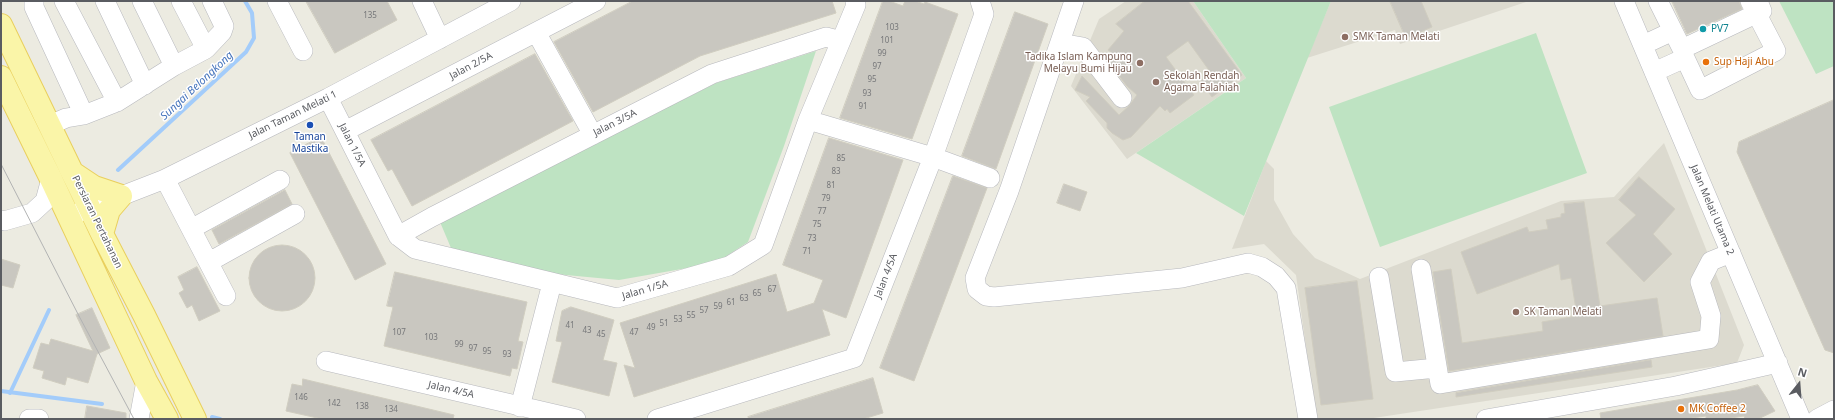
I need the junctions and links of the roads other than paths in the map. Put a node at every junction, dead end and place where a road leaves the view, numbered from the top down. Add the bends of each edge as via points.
1 (34, 1) edge
2 (64, 1) edge
3 (105, 1) edge
4 (142, 1) edge
5 (181, 1) edge
6 (212, 1) edge
7 (277, 1) edge
8 (422, 1) edge
9 (512, 1) edge
10 (596, 1) edge
11 (855, 1) edge
12 (980, 1) edge
13 (1074, 1) edge
14 (1624, 1) edge
15 (1658, 1) edge
16 (1754, 5) edge
17 (1, 25) edge
18 (536, 32) junction
19 (1673, 32) junction
20 (440, 38) junction
21 (841, 41) junction
22 (1060, 43) junction
23 (1643, 45) junction
24 (206, 49) junction
25 (303, 51) dead end
26 (174, 66) junction
27 (1654, 72) junction
28 (1, 77) edge
29 (145, 85) junction
30 (328, 98) junction
31 (1122, 98) dead end
32 (117, 102) junction
33 (84, 115) junction
34 (808, 120) junction
35 (50, 125) junction
36 (345, 131) junction
37 (593, 135) junction
38 (933, 156) junction
39 (73, 174) junction
40 (990, 178) dead end
41 (51, 179) junction
42 (165, 180) junction
43 (280, 180) dead end
44 (122, 196) junction
45 (90, 208) junction
46 (295, 214) dead end
47 (68, 217) junction
48 (1, 220) edge
49 (191, 229) junction
50 (102, 234) junction
51 (398, 236) junction
52 (1730, 253) junction
53 (209, 262) junction
54 (1421, 269) dead end
55 (1379, 276) dead end
56 (552, 283) junction
57 (226, 296) dead end
58 (326, 361) dead end
59 (1778, 363) junction
60 (1437, 368) junction
61 (146, 381) junction
62 (520, 407) junction
63 (1834, 410) edge
64 (28, 419) edge
65 (39, 419) edge
66 (139, 419) edge
67 (167, 419) edge
68 (194, 419) edge
69 (576, 419) edge
70 (657, 419) edge
71 (1308, 419) edge
72 (1486, 419) edge
73 (1801, 419) edge
74 (1817, 419) edge

1 - 33 street via 34,7
2 - 32 street
3 - 29 street
4 - 26 street
5 - 24 street
6 - 24 street via 224,26 222,32
7 - 25 street
8 - 20 street
9 - 20 street, Jalan Taman Melati 1
10 - 18 street, Jalan 2/5A
11 - 21 street, Jalan 1/5A via 856,5
12 - 38 street, Jalan 4/5A via 984,14
13 - 22 street
14 - 23 street, Jalan Melati Utama 2
15 - 19 street
16 - 19 street via 1682,50
16 - 27 street via 1776,51 1700,90 1685,58
17 - 35 main road, Persiaran Pertahanan
18 - 36 street, Jalan 2/5A
18 - 37 street
19 - 23 street
20 - 30 street, Jalan Taman Melati 1
21 - 34 street, Jalan 1/5A
21 - 37 street, Jalan 3/5A via 826,37 712,74
22 - 31 street via 1082,47
22 - 71 street via 1009,191 975,278 977,289 986,296 994,297 1182,278 1248,263 1262,267 1276,276 1286,288
23 - 27 street, Jalan Melati Utama 2
24 - 26 street
26 - 29 street
27 - 52 street, Jalan Melati Utama 2
28 - 41 main road
29 - 32 street
30 - 36 street, Jalan 1/5A
30 - 42 street, Jalan Taman Melati 1
32 - 33 street
33 - 35 street via 66,118
34 - 38 street
34 - 56 street, Jalan 1/5A via 763,245 728,266 617,298
35 - 39 main road, Persiaran Pertahanan
36 - 51 street, Jalan 1/5A
37 - 51 street, Jalan 3/5A
38 - 40 street
38 - 70 street, Jalan 4/5A via 854,358
39 - 44 main road via 94,187
39 - 45 main road, Persiaran Pertahanan
41 - 47 main road
41 - 48 street via 45,201 32,213
42 - 44 street, Jalan Taman Melati 1
42 - 49 street
43 - 49 street
44 - 45 street, Jalan Taman Melati 1
44 - 50 main road via 109,210
45 - 47 street, Jalan Taman Melati 1
45 - 50 main road, Persiaran Pertahanan
46 - 53 street
47 - 61 main road
49 - 53 street
50 - 68 main road, Persiaran Pertahanan
51 - 56 street, Jalan 1/5A via 416,250
52 - 59 street, Jalan Melati Utama 2
52 - 60 street via 1711,260 1700,282 1711,316 1708,339 1440,384
53 - 57 street
54 - 60 street
55 - 60 street via 1395,372
56 - 62 street
58 - 62 street, Jalan 4/5A
59 - 72 street via 1676,386
59 - 73 street, Jalan Melati Utama 2
61 - 66 street
61 - 67 main road
62 - 69 street, Jalan 4/5A
63 - 74 street
64 - 65 street

